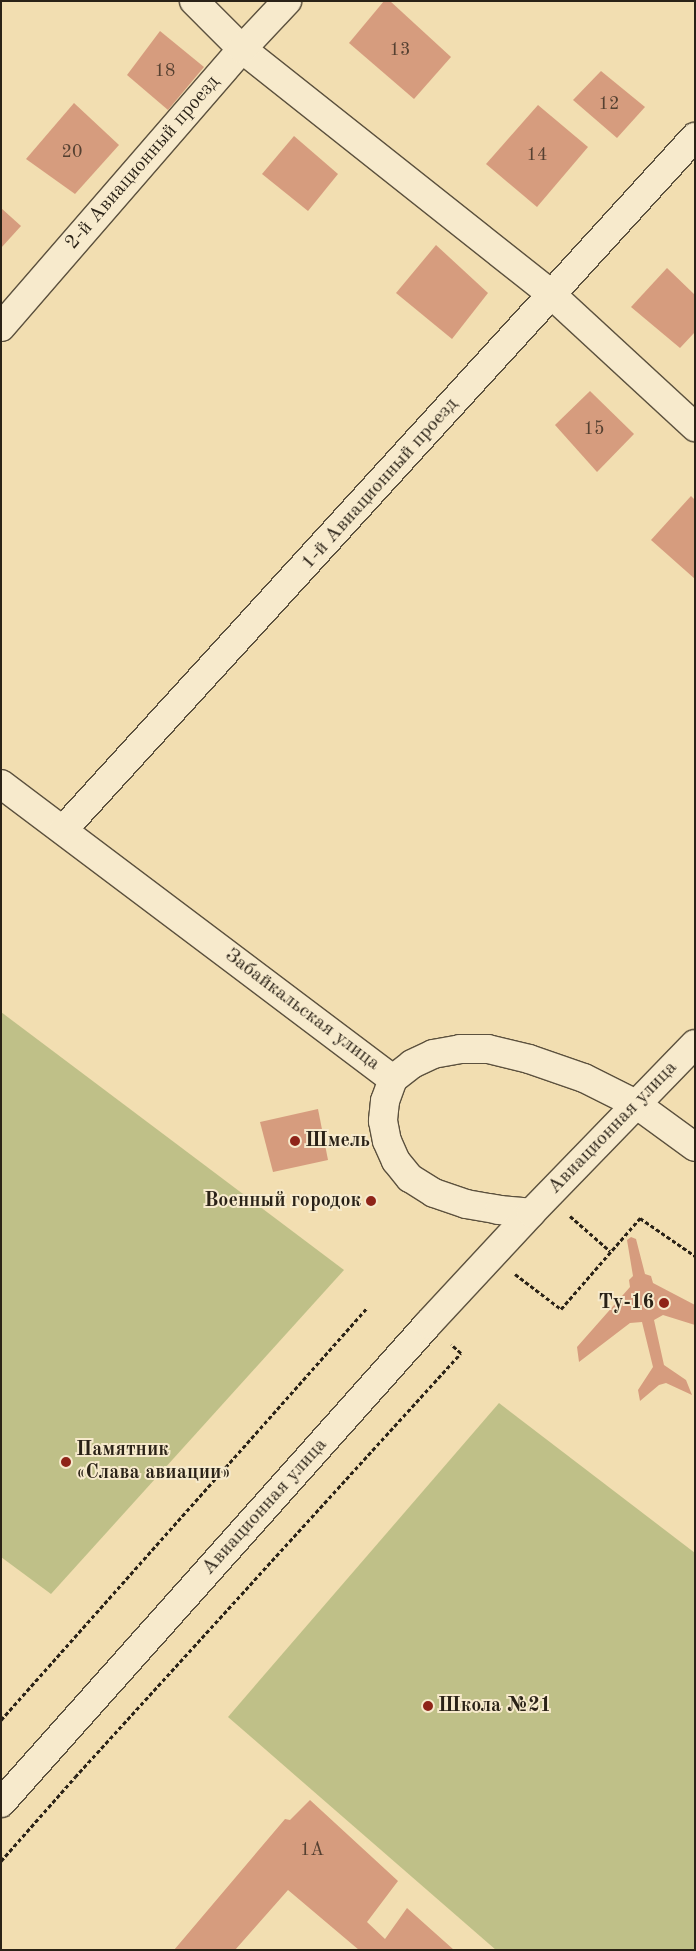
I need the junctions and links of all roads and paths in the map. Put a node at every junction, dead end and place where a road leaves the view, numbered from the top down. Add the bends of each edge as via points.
1 (194, 1) edge
2 (287, 1) edge
3 (242, 49) junction
4 (695, 137) edge
5 (552, 294) junction
6 (1, 327) edge
7 (695, 427) edge
8 (1, 784) edge
9 (64, 830) junction
10 (695, 1044) edge
11 (393, 1079) junction
12 (636, 1104) junction
13 (695, 1147) edge
14 (539, 1204) junction
15 (610, 1252) junction
16 (491, 1256) junction
17 (695, 1256) edge
18 (366, 1309) dead end
19 (428, 1324) junction
20 (1, 1720) edge
21 (1, 1804) edge
22 (1, 1861) edge

1 - 3 street
2 - 3 street, 2-й Авиационный проезд
3 - 5 street
3 - 6 street, 2-й Авиационный проезд
4 - 5 street, 1-й Авиационный проезд
5 - 7 street
5 - 9 street, 1-й Авиационный проезд
8 - 9 street, Забайкальская улица
9 - 11 street, Забайкальская улица
10 - 12 street, Авиационная улица
11 - 12 street, Забайкальская улица via 412,1064 433,1054 460,1049 488,1049 584,1078
11 - 14 street via 385,1101 383,1121 396,1161 410,1178 434,1193 466,1204 499,1210
12 - 13 street, Забайкальская улица
12 - 14 street, Авиационная улица
14 - 15 path
14 - 16 street, Авиационная улица
15 - 16 path via 561,1309
15 - 17 path via 640,1218
16 - 19 street, Авиационная улица
18 - 20 path
19 - 21 street, Авиационная улица
19 - 22 path via 461,1353

